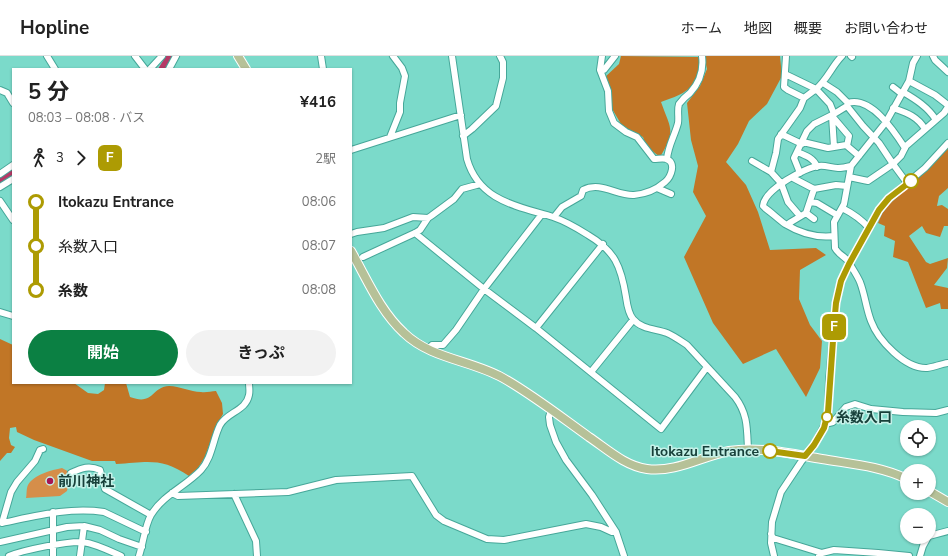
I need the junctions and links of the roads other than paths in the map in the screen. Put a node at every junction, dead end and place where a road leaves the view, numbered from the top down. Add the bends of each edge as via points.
1 (47, 56) edge
2 (135, 56) edge
3 (162, 56) edge
4 (176, 56) edge
5 (238, 56) edge
6 (321, 56) edge
7 (393, 56) edge
8 (452, 56) edge
9 (508, 56) edge
10 (602, 56) edge
11 (615, 56) edge
12 (702, 56) edge
13 (786, 56) edge
14 (842, 56) edge
15 (917, 56) edge
16 (933, 56) edge
17 (502, 59) edge
18 (53, 68) edge
19 (144, 68) edge
20 (151, 68) edge
21 (170, 68) edge
22 (245, 68) edge
23 (323, 68) edge
24 (600, 70) junction
25 (948, 72) edge
26 (785, 74) junction
27 (909, 81) junction
28 (823, 83) junction
29 (893, 87) dead end
30 (816, 89) junction
31 (0, 90) edge
32 (902, 93) junction
33 (804, 98) junction
34 (12, 101) edge
35 (848, 105) junction
36 (948, 106) edge
37 (893, 108) junction
38 (460, 115) junction
39 (833, 115) junction
40 (936, 120) junction
41 (886, 122) junction
42 (925, 129) junction
43 (781, 134) junction
44 (463, 136) junction
45 (390, 137) junction
46 (874, 138) junction
47 (802, 143) junction
48 (948, 143) edge
49 (847, 146) junction
50 (834, 147) junction
51 (905, 148) junction
52 (352, 150) edge
53 (797, 152) junction
54 (859, 156) junction
55 (667, 159) junction
56 (752, 161) dead end
57 (893, 164) junction
58 (12, 166) edge
59 (850, 166) junction
60 (817, 167) junction
61 (771, 172) junction
62 (800, 173) junction
63 (0, 174) edge
64 (849, 177) junction
65 (793, 178) junction
66 (12, 179) edge
67 (781, 183) junction
68 (907, 183) junction
69 (480, 184) junction
70 (847, 186) junction
71 (0, 187) edge
72 (657, 188) junction
73 (814, 189) junction
74 (671, 194) dead end
75 (0, 201) edge
76 (810, 202) junction
77 (842, 208) junction
78 (542, 214) junction
79 (803, 214) junction
80 (837, 215) junction
81 (554, 217) junction
82 (428, 218) junction
83 (12, 219) edge
84 (814, 219) dead end
85 (787, 225) junction
86 (869, 228) junction
87 (415, 233) junction
88 (352, 234) edge
89 (834, 236) junction
90 (603, 244) junction
91 (357, 261) edge
92 (849, 264) junction
93 (484, 289) junction
94 (0, 312) edge
95 (12, 316) edge
96 (633, 320) junction
97 (536, 328) junction
98 (428, 349) junction
99 (948, 363) edge
100 (707, 367) junction
101 (591, 372) junction
102 (249, 384) edge
103 (551, 410) junction
104 (948, 410) edge
105 (825, 424) junction
106 (44, 449) dead end
107 (748, 450) junction
108 (805, 456) junction
109 (71, 473) dead end
110 (900, 476) edge
111 (172, 493) junction
112 (234, 494) junction
113 (936, 495) edge
114 (948, 502) edge
115 (53, 512) junction
116 (151, 515) junction
117 (1, 522) edge
118 (84, 526) junction
119 (52, 530) junction
120 (948, 531) edge
121 (146, 532) junction
122 (616, 532) junction
123 (771, 534) junction
124 (936, 535) edge
125 (0, 542) edge
126 (81, 542) junction
127 (924, 544) edge
128 (53, 545) junction
129 (142, 547) junction
130 (820, 554) edge
131 (9, 556) edge
132 (53, 556) edge
133 (80, 556) edge
134 (121, 556) edge
135 (139, 556) edge
136 (257, 556) edge
137 (624, 556) edge
138 (774, 556) edge
139 (909, 556) edge
140 (920, 556) edge

1 - 18 street
2 - 19 street
3 - 20 street
4 - 21 street
5 - 22 main road
6 - 23 street
7 - 45 street via 405,76 400,112
8 - 38 street
9 - 17 street
10 - 24 street
11 - 24 street via 604,70
12 - 55 street via 701,76 680,103 678,122
13 - 26 street
14 - 28 street
15 - 27 street
16 - 25 street
17 - 44 street via 503,78 496,106
24 - 55 street via 608,91 609,111 614,123 637,137 654,159
26 - 30 street
26 - 33 street via 784,87
27 - 32 street
27 - 36 street via 935,95
28 - 30 street
28 - 35 street via 837,92
29 - 32 street
30 - 33 street
30 - 39 street via 830,104
31 - 34 street via 7,93
32 - 37 street
32 - 40 street via 915,99
33 - 43 street via 800,108
35 - 39 street
35 - 41 street via 854,101 867,105
35 - 46 street
36 - 40 street via 944,114
37 - 41 street
37 - 42 street via 913,115
38 - 44 street
38 - 45 street
39 - 47 street via 814,124 807,131
39 - 49 street via 849,136
39 - 50 street
40 - 42 street
41 - 46 street
41 - 51 street
42 - 51 street
43 - 47 street
43 - 61 street
44 - 69 street via 469,165
45 - 52 street
46 - 54 street
46 - 57 street
47 - 50 street
47 - 53 street
48 - 68 street
49 - 50 street
49 - 54 street
51 - 57 street
53 - 60 street via 816,163
53 - 62 street via 794,158
54 - 59 street
55 - 72 street via 672,164 671,175
56 - 61 street
57 - 64 street via 868,181
57 - 68 street
58 - 63 street
59 - 60 street
59 - 64 street
60 - 62 street
61 - 67 street
62 - 65 street
64 - 70 street
65 - 67 street
65 - 73 street
66 - 71 street
67 - 79 street via 788,202
67 - 85 street via 763,202 763,206
68 - 86 street via 889,198
69 - 78 street via 503,202
69 - 82 street via 462,189 454,199
70 - 73 street
70 - 77 street
72 - 74 street
72 - 81 street via 633,195 595,187 588,188 583,190 581,196 562,207
73 - 76 street
75 - 83 street
76 - 79 street
76 - 80 street via 817,203
77 - 80 street
77 - 86 street via 857,216
78 - 81 street
78 - 93 street
79 - 84 street
79 - 85 street
80 - 89 street
81 - 90 street
82 - 87 street
82 - 88 street via 413,217 384,228
85 - 89 street via 812,236
86 - 92 street
87 - 91 street
87 - 93 street
89 - 92 street via 837,251
90 - 96 street via 619,267 626,305
90 - 97 street
91 - 98 main road via 394,323 414,341
92 - 99 street via 861,284 871,321 886,345 903,359 917,366 927,368
92 - 105 street via 841,281 836,303
93 - 97 street
93 - 98 street via 443,345 432,345
94 - 95 street
96 - 100 street via 680,340
96 - 101 street
97 - 101 street
98 - 103 main road via 487,370
100 - 101 street via 661,429
100 - 107 street via 741,405 746,416
102 - 111 street via 246,404 226,417 206,462 194,476
103 - 107 main road via 619,458 637,467 663,470 723,452
103 - 122 street via 550,425 556,442
104 - 105 street via 936,414 903,412 871,409 855,404 846,407 833,422
105 - 108 street via 818,439
106 - 117 street via 40,450 35,461 11,492
107 - 108 main road
108 - 110 main road via 877,468
108 - 123 street via 781,492
109 - 116 street via 85,467 101,469 105,489
111 - 112 street via 178,496
111 - 116 street
112 - 122 street via 288,492 336,480 412,476 436,515 444,521 487,539 504,540 586,524
112 - 136 street via 256,541
113 - 114 main road
115 - 117 street
115 - 119 street
115 - 121 street via 104,512
116 - 121 street
118 - 119 street
118 - 126 street
118 - 129 street
119 - 125 street
119 - 128 street
120 - 124 street
121 - 129 street
122 - 137 street
123 - 130 street via 773,538
123 - 138 street
126 - 128 street
126 - 133 street
126 - 134 street via 97,545
127 - 140 street
128 - 131 street
128 - 132 street
129 - 135 street
130 - 139 street via 834,550

